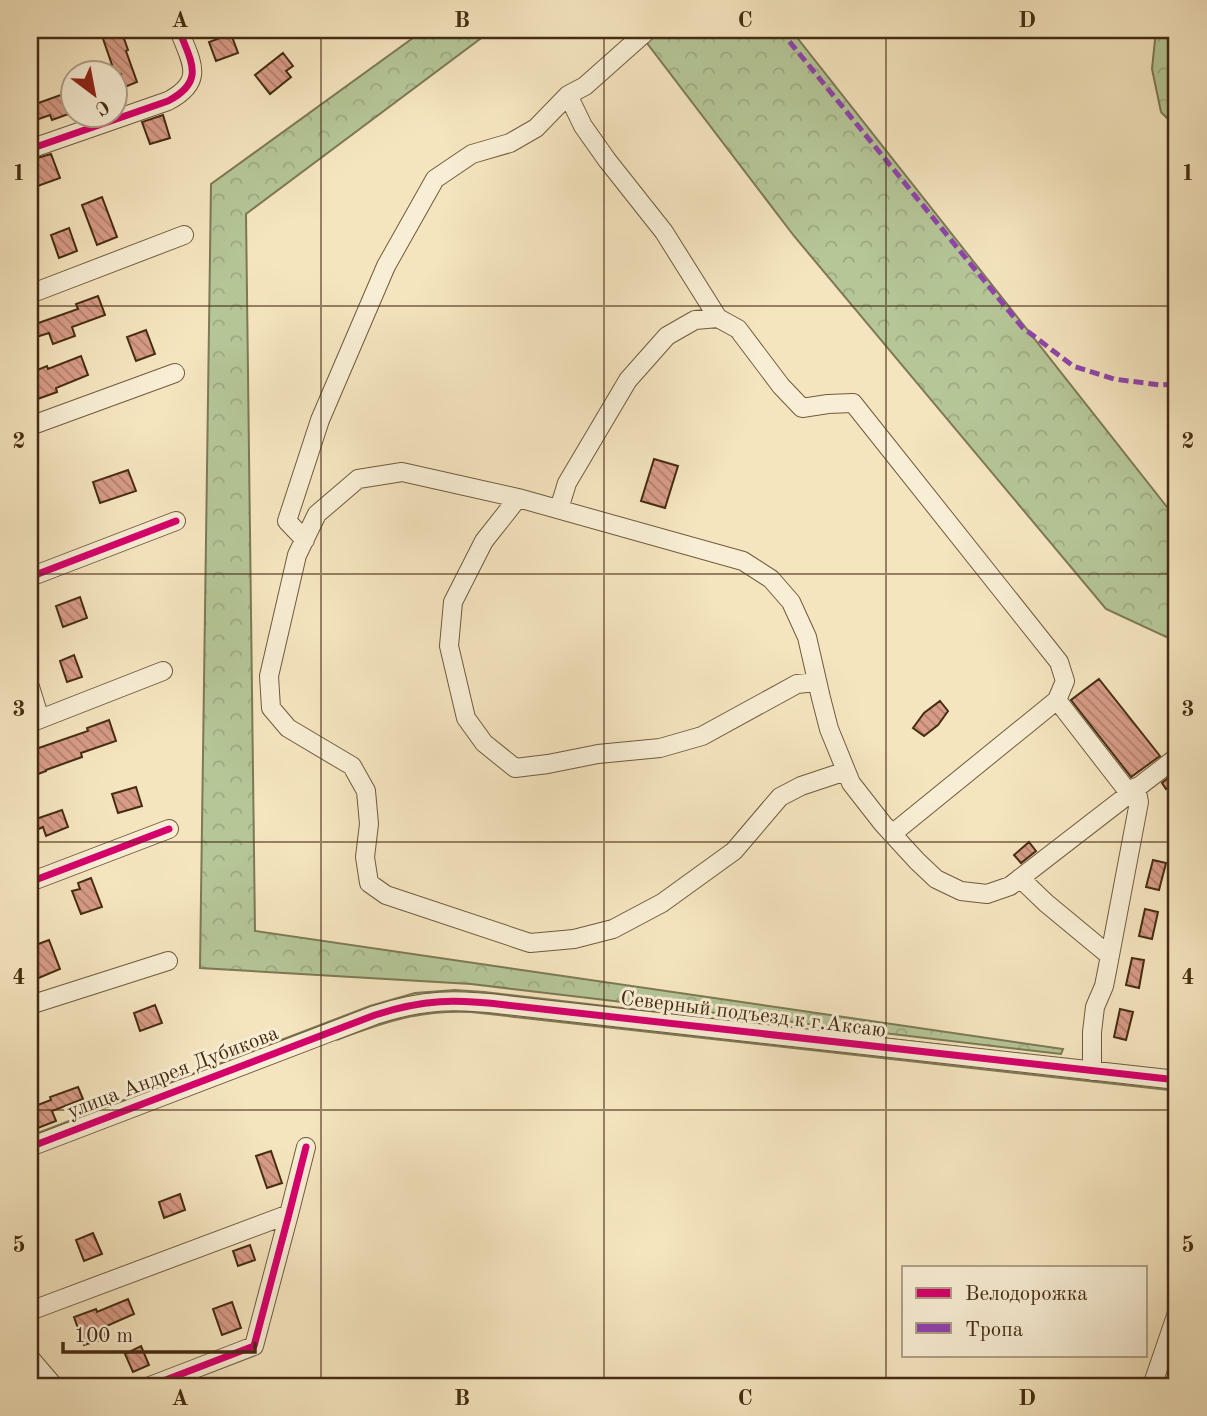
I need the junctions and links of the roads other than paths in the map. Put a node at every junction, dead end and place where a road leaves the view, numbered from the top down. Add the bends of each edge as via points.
1 (179, 30) edge
2 (648, 30) edge
3 (568, 95) junction
4 (30, 149) edge
5 (184, 235) dead end
6 (30, 294) edge
7 (718, 318) junction
8 (175, 373) dead end
9 (30, 426) edge
10 (518, 498) junction
11 (559, 509) junction
12 (176, 521) dead end
13 (304, 540) junction
14 (30, 577) edge
15 (163, 671) dead end
16 (817, 682) junction
17 (30, 687) edge
18 (1057, 700) junction
19 (35, 721) edge
20 (1177, 757) edge
21 (846, 771) junction
22 (1133, 790) junction
23 (169, 829) dead end
24 (892, 834) junction
25 (1020, 878) junction
26 (30, 882) edge
27 (1110, 956) junction
28 (168, 961) dead end
29 (30, 1005) edge
30 (329, 1032) joint
31 (1092, 1071) junction
32 (1177, 1080) edge
33 (30, 1147) edge
34 (306, 1147) dead end
35 (289, 1214) junction
36 (30, 1311) edge
37 (1177, 1313) edge
38 (30, 1358) edge
39 (54, 1386) edge
40 (150, 1386) edge
41 (1152, 1386) edge

1 - 4 street via 192,68 186,89 169,101
2 - 3 street via 585,86
3 - 7 street via 591,137 664,233
3 - 13 street via 536,128 510,143 472,154 435,179 386,266 320,420 287,521
5 - 6 street
7 - 11 street via 695,320 667,337 628,380 567,483
7 - 18 street via 738,329 802,408 853,404 1059,662 1065,681
8 - 9 street
10 - 11 street
10 - 13 street via 402,472 358,479 317,514
10 - 16 street via 484,541 453,602 449,646 466,718 484,743 515,768 660,748 702,736 797,684
11 - 16 street via 743,561 771,579 790,602 807,637
12 - 14 street
13 - 21 street via 269,676 271,708 288,728 352,766 366,790 369,883 386,895 530,943 612,929 662,903 734,851 780,797
15 - 19 street
16 - 21 street
17 - 19 street
18 - 22 street
18 - 24 street
20 - 22 street
21 - 24 street
22 - 25 street
22 - 27 street via 1139,802
23 - 26 street
24 - 25 street via 936,879 961,891 987,894
25 - 27 street
27 - 31 street via 1095,1007
28 - 29 street
30 - 31 street, Северный подъезд к г.Аксаю via 406,1006 463,1001
30 - 33 street, улица Андрея Дубикова
31 - 32 street, Северный подъезд к г.Аксаю
34 - 35 street
35 - 36 street
35 - 40 street via 254,1346
37 - 41 street
38 - 39 street

